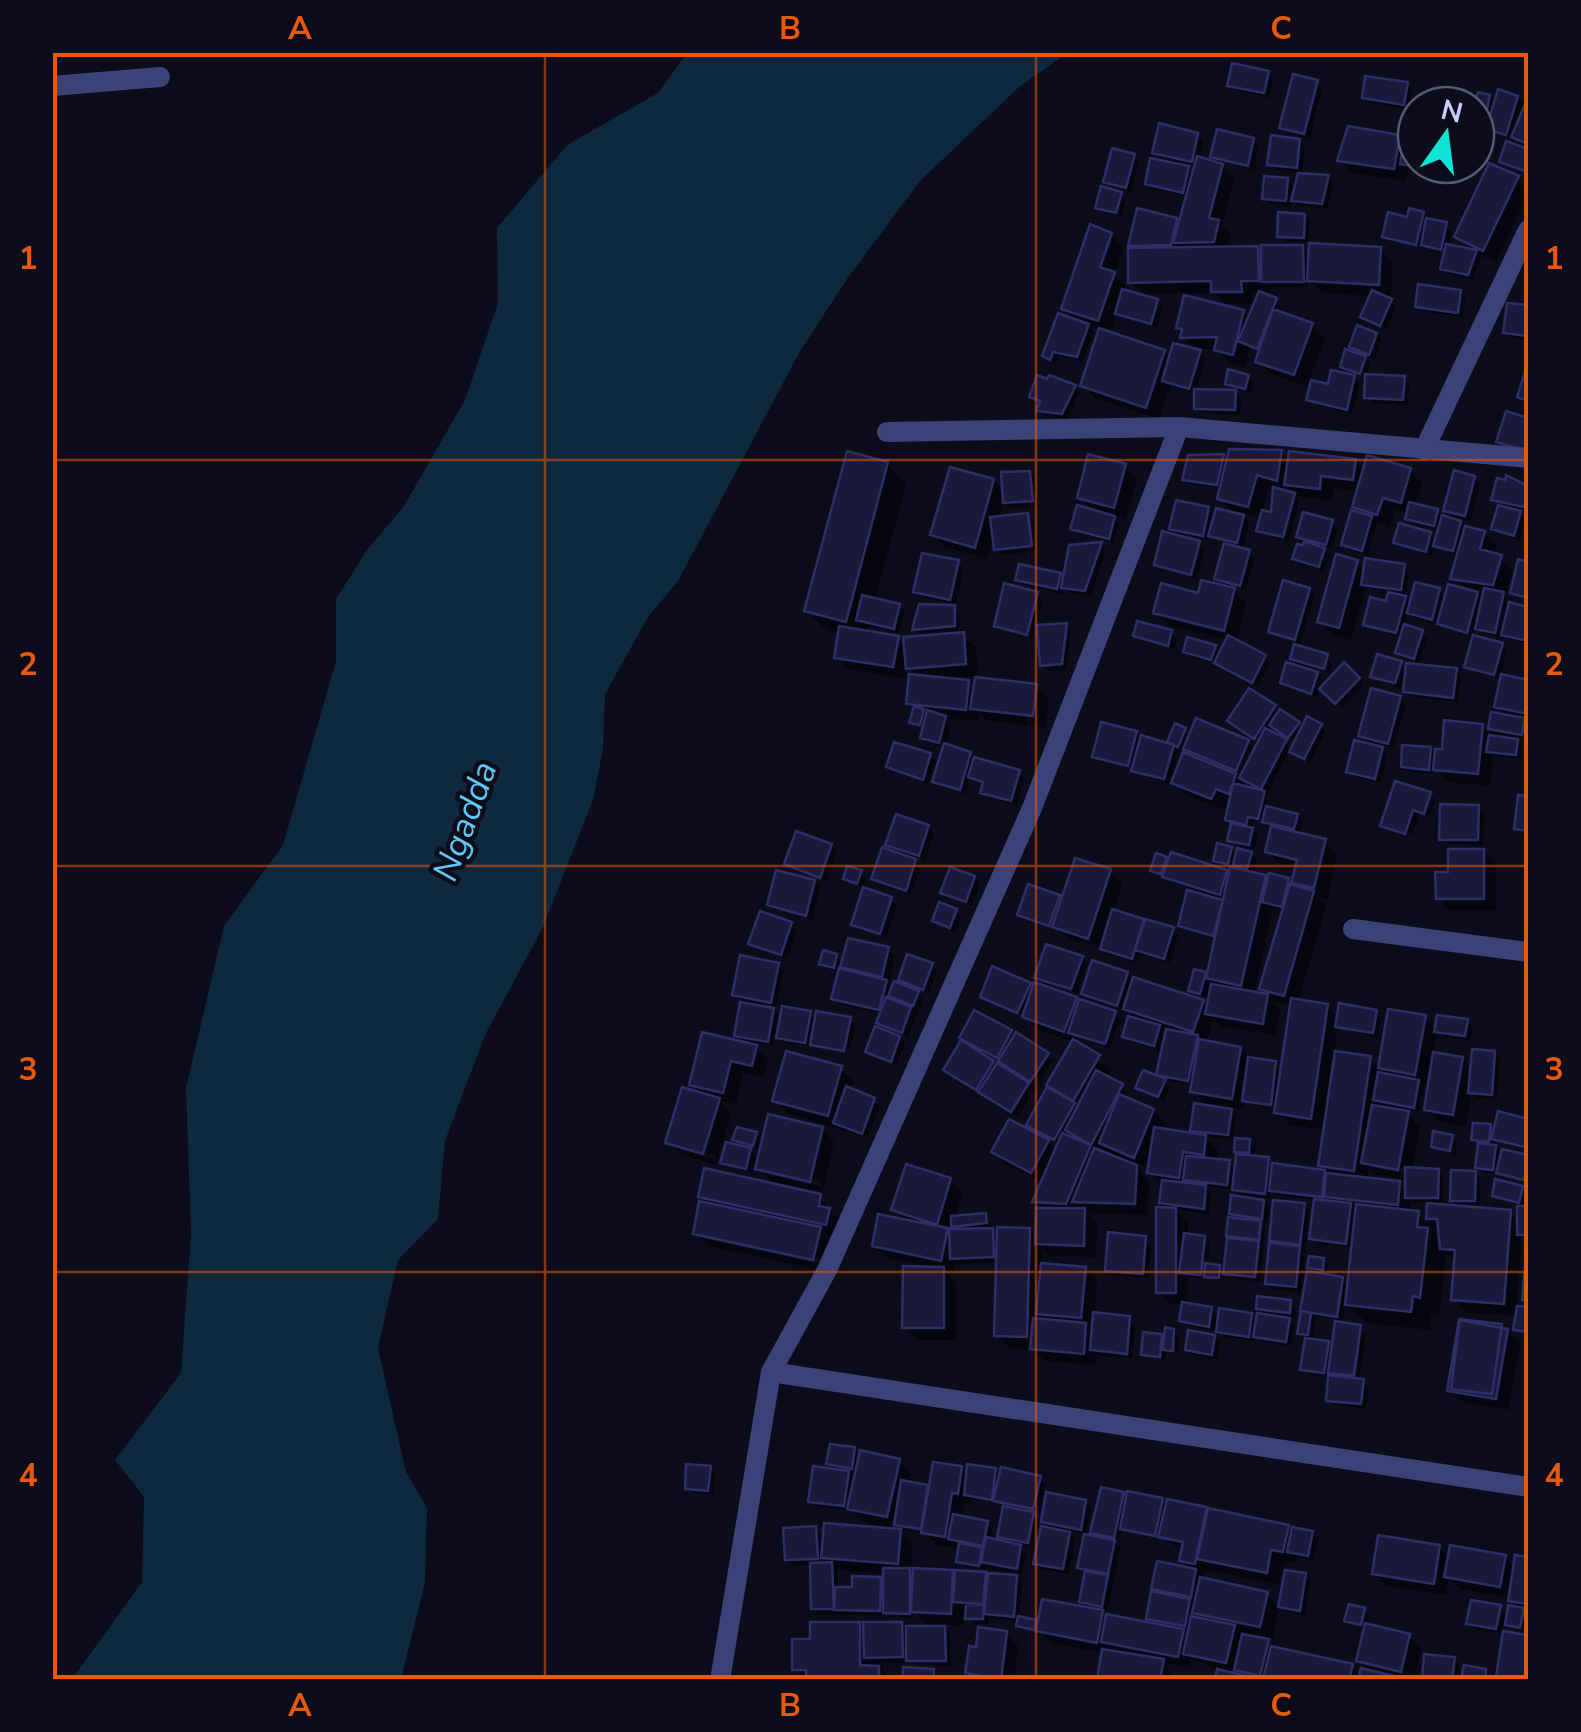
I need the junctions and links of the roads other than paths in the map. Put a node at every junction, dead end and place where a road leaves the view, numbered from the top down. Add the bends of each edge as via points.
1 (160, 77) dead end
2 (52, 86) edge
3 (1528, 230) edge
4 (1179, 427) junction
5 (887, 432) dead end
6 (1424, 450) junction
7 (1528, 458) edge
8 (1353, 929) dead end
9 (1528, 952) edge
10 (771, 1372) junction
11 (1528, 1488) edge
12 (720, 1680) edge

1 - 2 street
3 - 6 street
4 - 5 street
4 - 6 street
4 - 10 street via 1024,826 851,1218
6 - 7 street
8 - 9 street
10 - 11 street
10 - 12 street

